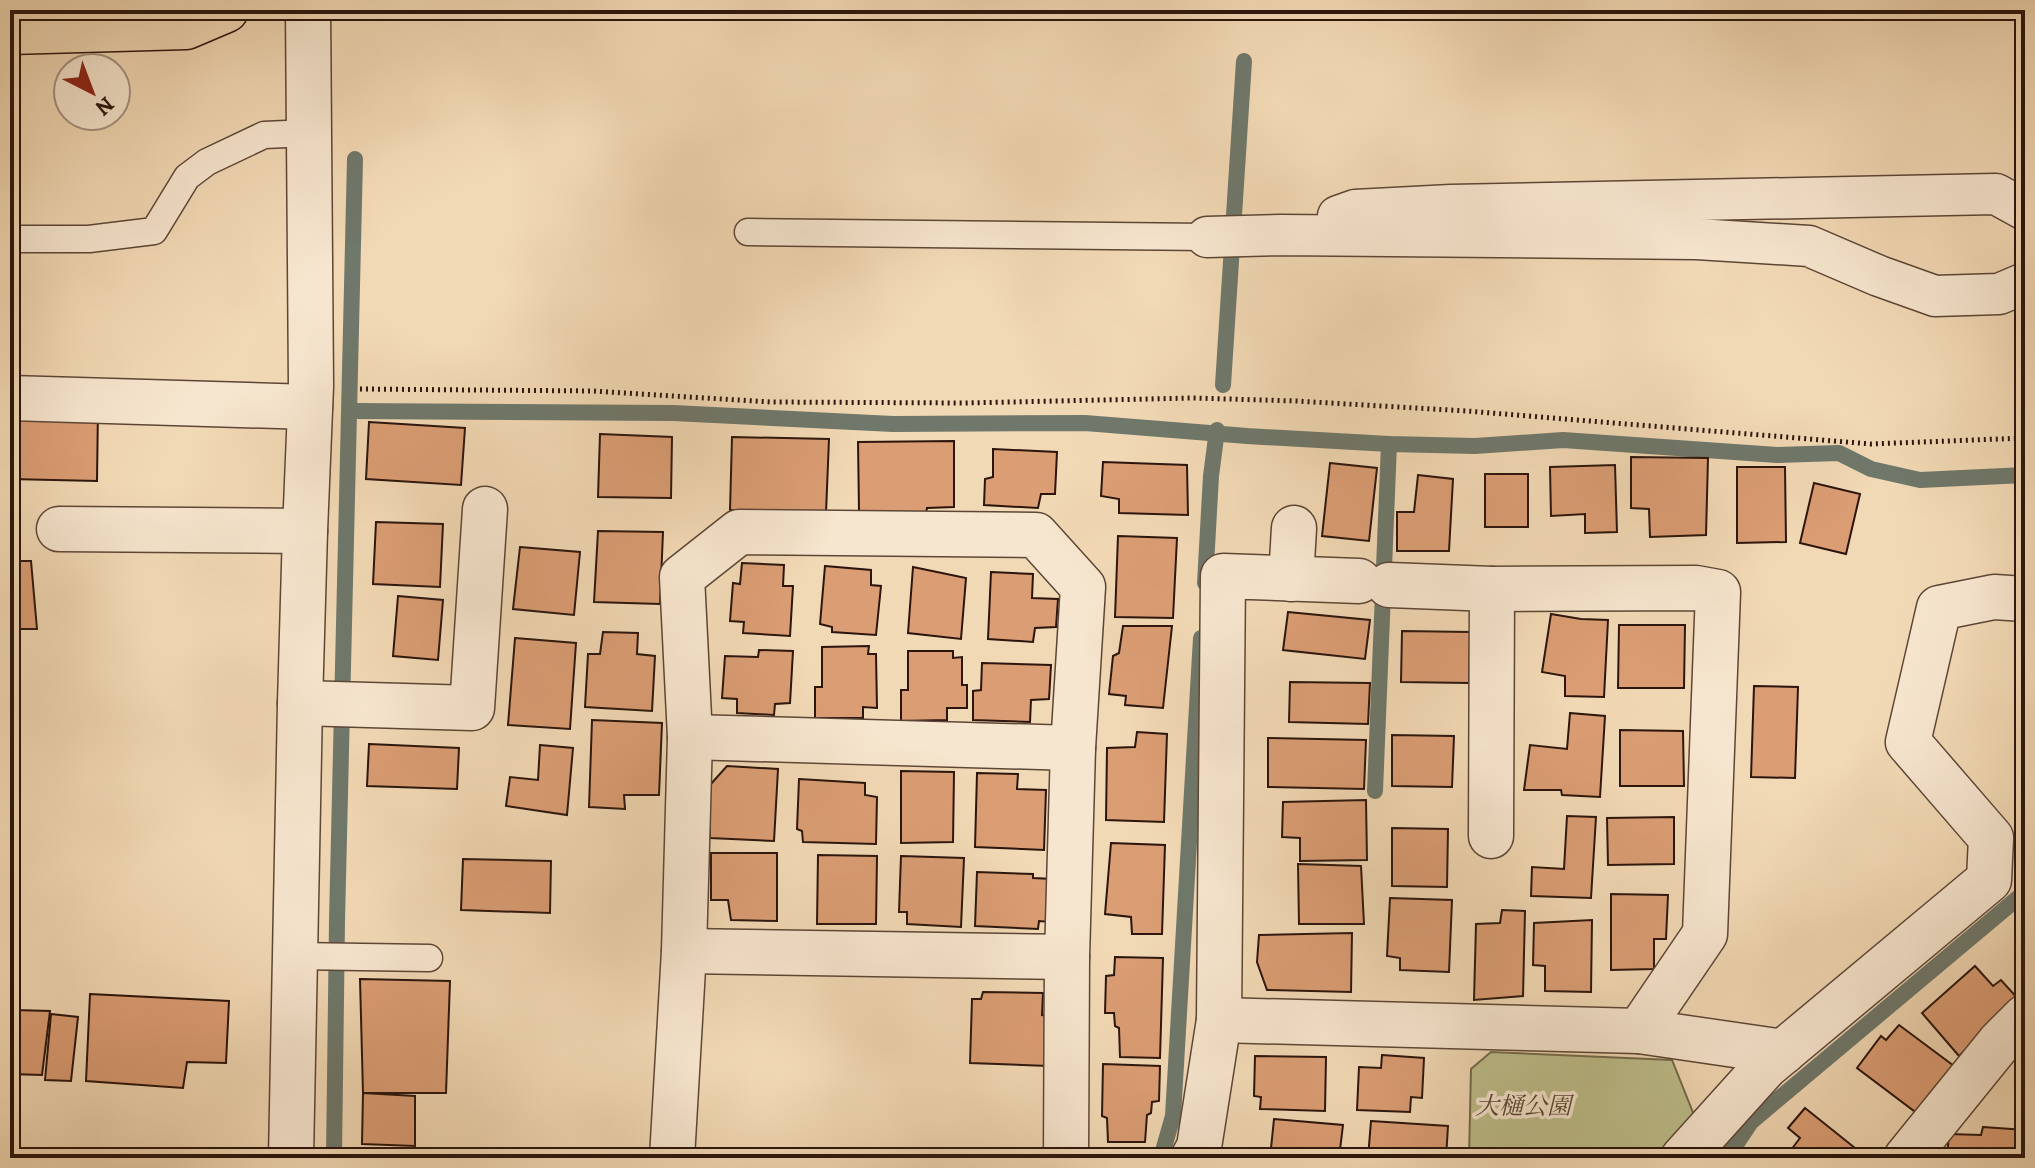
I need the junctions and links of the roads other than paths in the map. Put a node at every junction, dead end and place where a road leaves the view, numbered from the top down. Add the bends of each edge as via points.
1 (226, 10) edge
2 (308, 10) edge
3 (10, 32) edge
4 (310, 133) junction
5 (2025, 210) edge
6 (748, 232) dead end
7 (1281, 235) junction
8 (1207, 237) joint
9 (10, 239) edge
10 (2025, 283) edge
11 (10, 398) edge
12 (310, 407) junction
13 (485, 509) dead end
14 (1294, 528) dead end
15 (59, 529) dead end
16 (305, 531) junction
17 (1291, 579) junction
18 (1492, 589) junction
19 (2025, 599) edge
20 (333, 704) junction
21 (690, 737) junction
22 (1073, 748) junction
23 (1491, 836) dead end
24 (684, 951) junction
25 (314, 956) junction
26 (1067, 957) junction
27 (429, 958) dead end
28 (1219, 1020) junction
29 (1639, 1031) junction
30 (2017, 1034) edge
31 (1783, 1052) junction
32 (291, 1158) edge
33 (672, 1158) edge
34 (1066, 1158) edge
35 (1193, 1158) edge
36 (1683, 1158) edge
37 (1906, 1158) edge

1 - 3 highway via 186,27
2 - 4 street
4 - 9 lane via 264,135 207,162 187,177 154,231 89,239
4 - 12 street
5 - 7 street via 1996,194 1451,205 1355,210
6 - 8 lane
7 - 8 street
7 - 10 street via 1809,246 1935,296 1999,294
11 - 12 street
12 - 16 street
13 - 20 street via 472,708
14 - 17 street
15 - 16 street
16 - 20 street
17 - 18 street
17 - 28 street via 1223,576
18 - 23 street
18 - 29 street via 1718,592 1705,934
19 - 31 street via 1994,597 1939,608 1908,742 1991,838 1989,880
20 - 25 street
21 - 22 street
21 - 22 street via 682,577 739,532 1036,535 1083,587
21 - 24 street
22 - 26 street
24 - 26 street
24 - 33 street
25 - 27 lane
25 - 32 street
26 - 34 street
28 - 29 street
28 - 35 street
29 - 31 street
30 - 37 street
31 - 36 street

